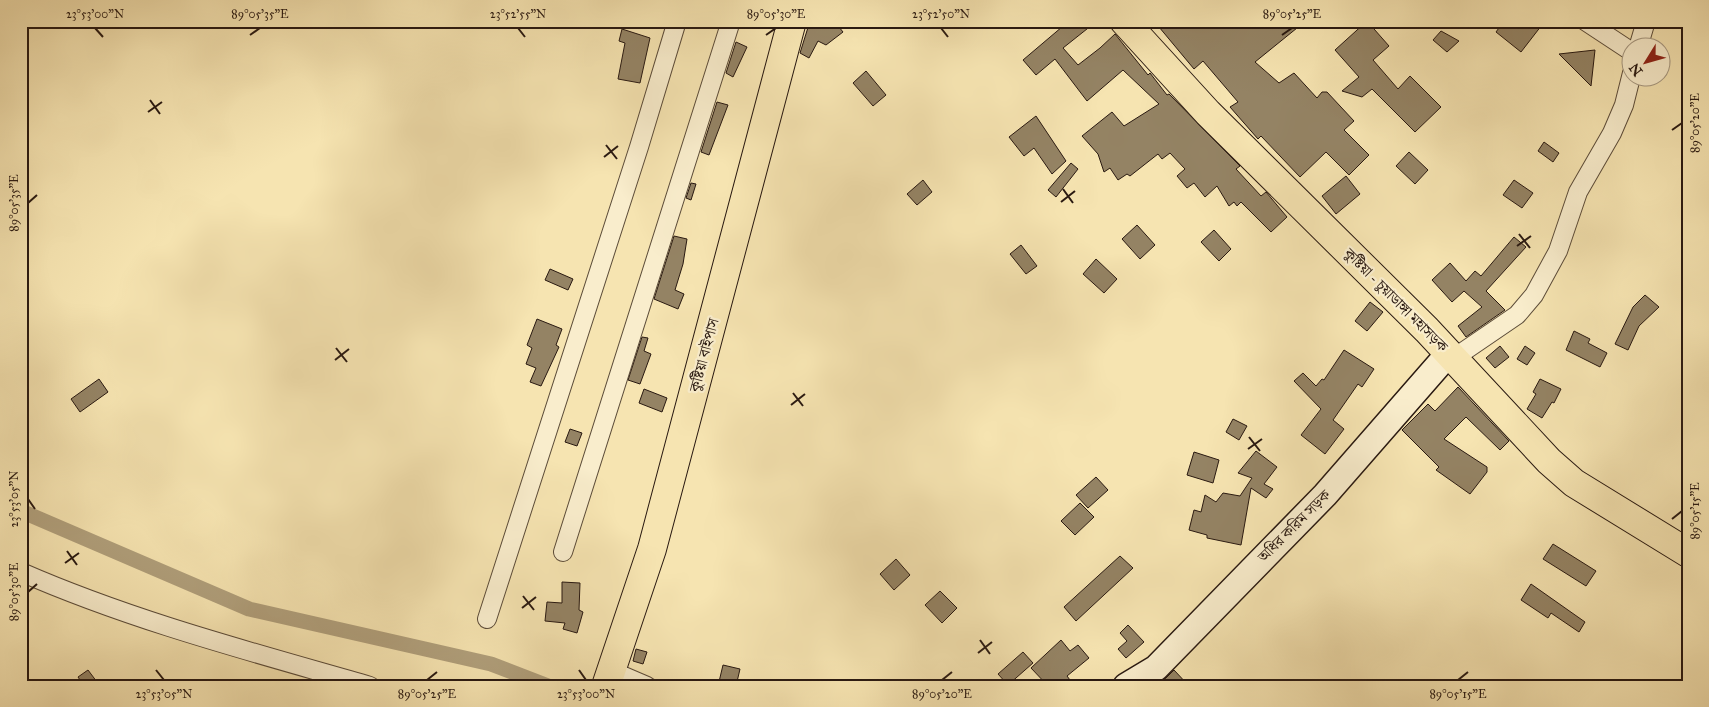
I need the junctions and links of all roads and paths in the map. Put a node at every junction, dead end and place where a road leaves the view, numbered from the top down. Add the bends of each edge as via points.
1 (678, 21) edge
2 (730, 21) edge
3 (792, 21) edge
4 (1124, 21) edge
5 (1585, 21) edge
6 (1646, 21) edge
7 (1641, 38) edge
8 (1622, 45) edge
9 (1628, 88) edge
10 (1452, 355) junction
11 (563, 552) dead end
12 (1688, 553) edge
13 (21, 572) edge
14 (487, 619) dead end
15 (609, 678) edge
16 (370, 686) edge
17 (647, 686) edge
18 (1126, 686) edge

1 - 14 street
2 - 11 street
3 - 15 main road, কুষ্টিয়া বাইপাস via 652,549
4 - 10 main road, কুষ্টিয়া - চুয়াডাঙ্গা মহাসড়ক via 1208,113
5 - 8 street
6 - 7 street
9 - 10 street via 1612,133 1578,192 1558,251 1538,288 1517,315
10 - 12 main road, কুষ্টিয়া - চুয়াডাঙ্গা মহাসড়ক via 1549,461 1574,483
10 - 18 main road, অধির করিম সড়ক via 1325,495 1156,668
13 - 16 street via 74,595 192,634
15 - 17 street

